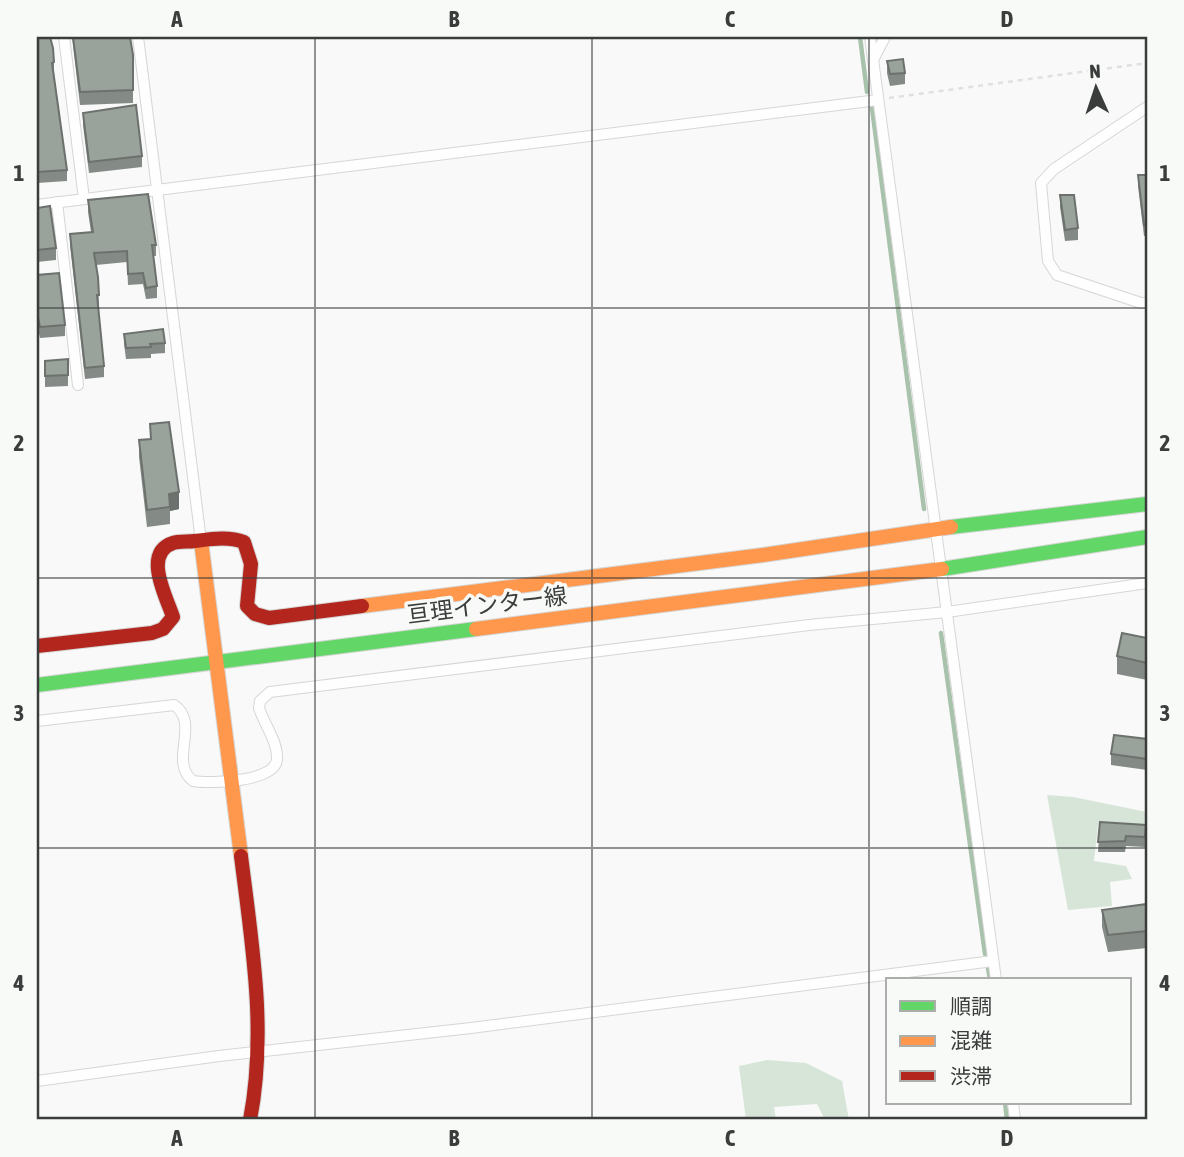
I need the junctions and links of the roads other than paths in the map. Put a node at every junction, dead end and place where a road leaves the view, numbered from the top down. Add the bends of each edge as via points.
1 (64, 37) edge
2 (138, 37) edge
3 (870, 37) edge
4 (885, 37) edge
5 (873, 60) junction
6 (878, 100) junction
7 (1147, 107) edge
8 (157, 190) junction
9 (84, 199) junction
10 (57, 202) junction
11 (37, 205) edge
12 (1147, 303) edge
13 (78, 385) dead end
14 (1147, 503) edge
15 (936, 529) junction
16 (1147, 537) edge
17 (201, 541) junction
18 (1147, 550) edge
19 (942, 569) junction
20 (1147, 583) edge
21 (947, 612) junction
22 (37, 646) edge
23 (216, 662) junction
24 (37, 685) edge
25 (37, 721) edge
26 (231, 780) junction
27 (993, 961) junction
28 (996, 978) edge
29 (259, 1052) junction
30 (37, 1082) edge
31 (250, 1120) edge

1 - 9 street
2 - 8 street
3 - 5 street
4 - 5 street
5 - 6 street
6 - 8 street
6 - 15 street
7 - 12 street via 1054,169 1041,183 1048,261 1057,275
8 - 9 street
8 - 17 street
9 - 10 street
10 - 11 street
10 - 13 street
14 - 15 main road
15 - 17 main road via 269,618 247,606 251,564 244,542 230,538
15 - 19 street
16 - 19 main road
17 - 22 main road via 172,543 159,556 157,571 173,617 163,629
17 - 23 main road
18 - 19 main road
19 - 21 street
19 - 23 main road, 亘理インター線
20 - 21 street
21 - 26 street via 270,692 260,701 260,708 276,765 262,776
21 - 27 street
23 - 24 main road, 亘理インター線
23 - 26 main road
25 - 26 street via 174,705 184,715 182,762 188,778 208,783
26 - 29 main road via 255,968
27 - 28 street
27 - 29 street
29 - 30 street
29 - 31 main road

